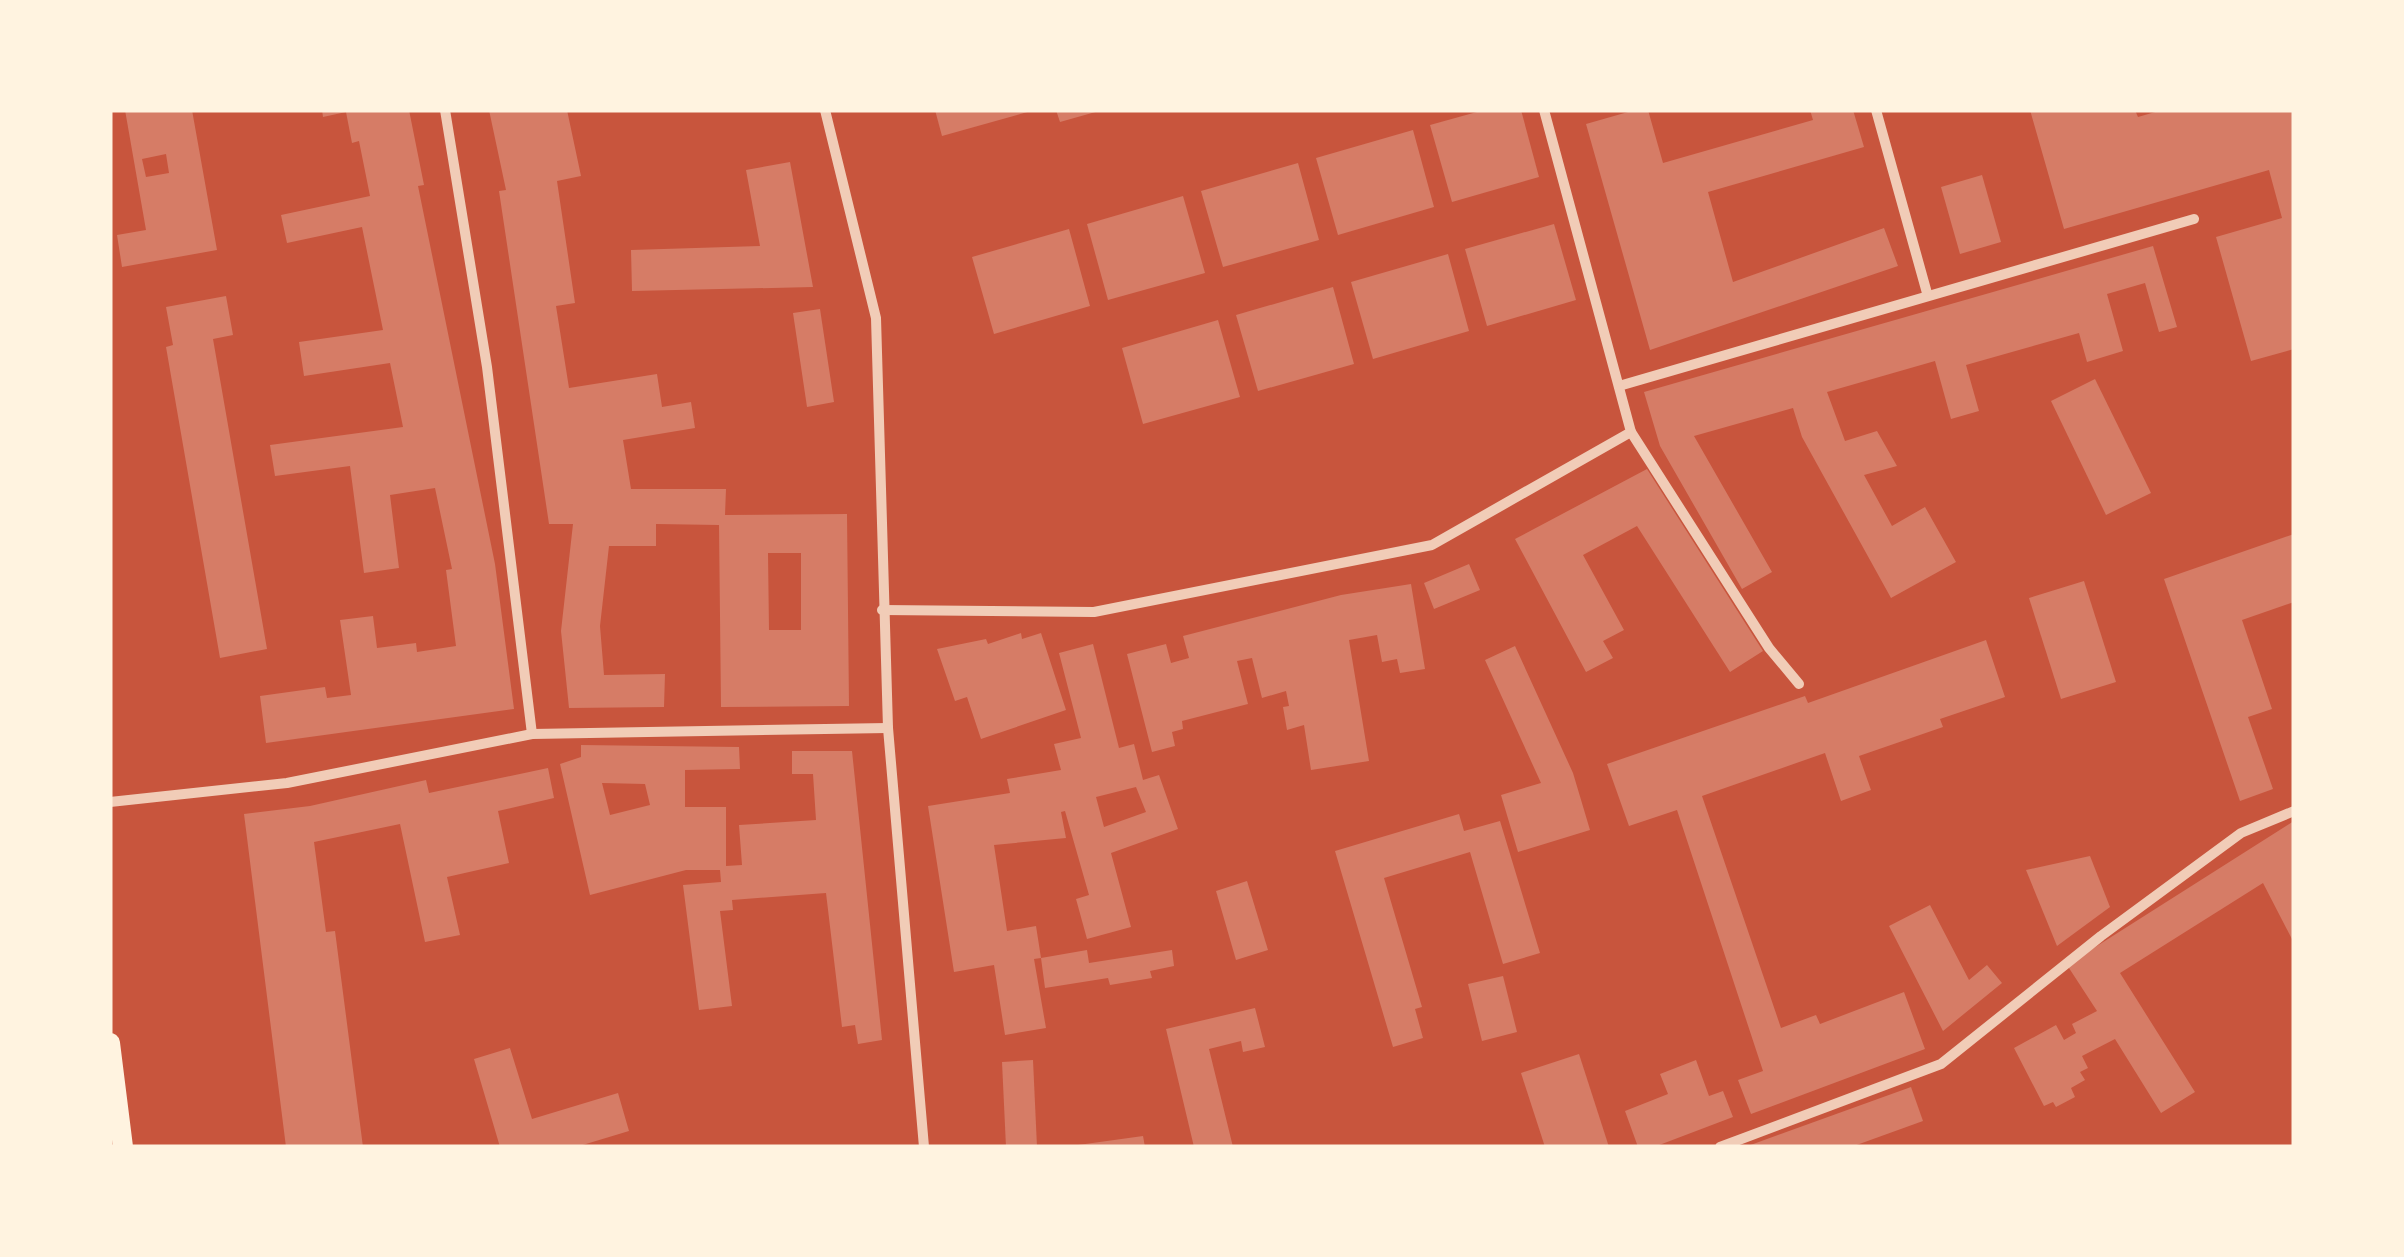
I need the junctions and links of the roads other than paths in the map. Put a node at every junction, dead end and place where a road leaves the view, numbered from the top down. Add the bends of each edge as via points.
1 (444, 110) edge
2 (825, 110) edge
3 (1544, 110) edge
4 (1876, 110) edge
5 (2194, 219) dead end
6 (1927, 294) junction
7 (1619, 386) junction
8 (1631, 432) junction
9 (882, 610) junction
10 (1799, 684) dead end
11 (888, 728) junction
12 (532, 734) junction
13 (110, 802) edge
14 (2294, 811) edge
15 (110, 1043) edge
16 (123, 1147) edge
17 (924, 1147) edge
18 (1720, 1147) edge

1 - 12 street via 486,367
2 - 9 street via 876,318
3 - 7 street
4 - 6 street
5 - 6 street
6 - 7 street
7 - 8 street
8 - 9 street via 1432,545 1094,612
8 - 10 street via 1768,648
9 - 11 street
11 - 12 street
11 - 17 street
12 - 13 street via 287,783
14 - 18 street via 2241,833 1941,1064
15 - 16 main road

